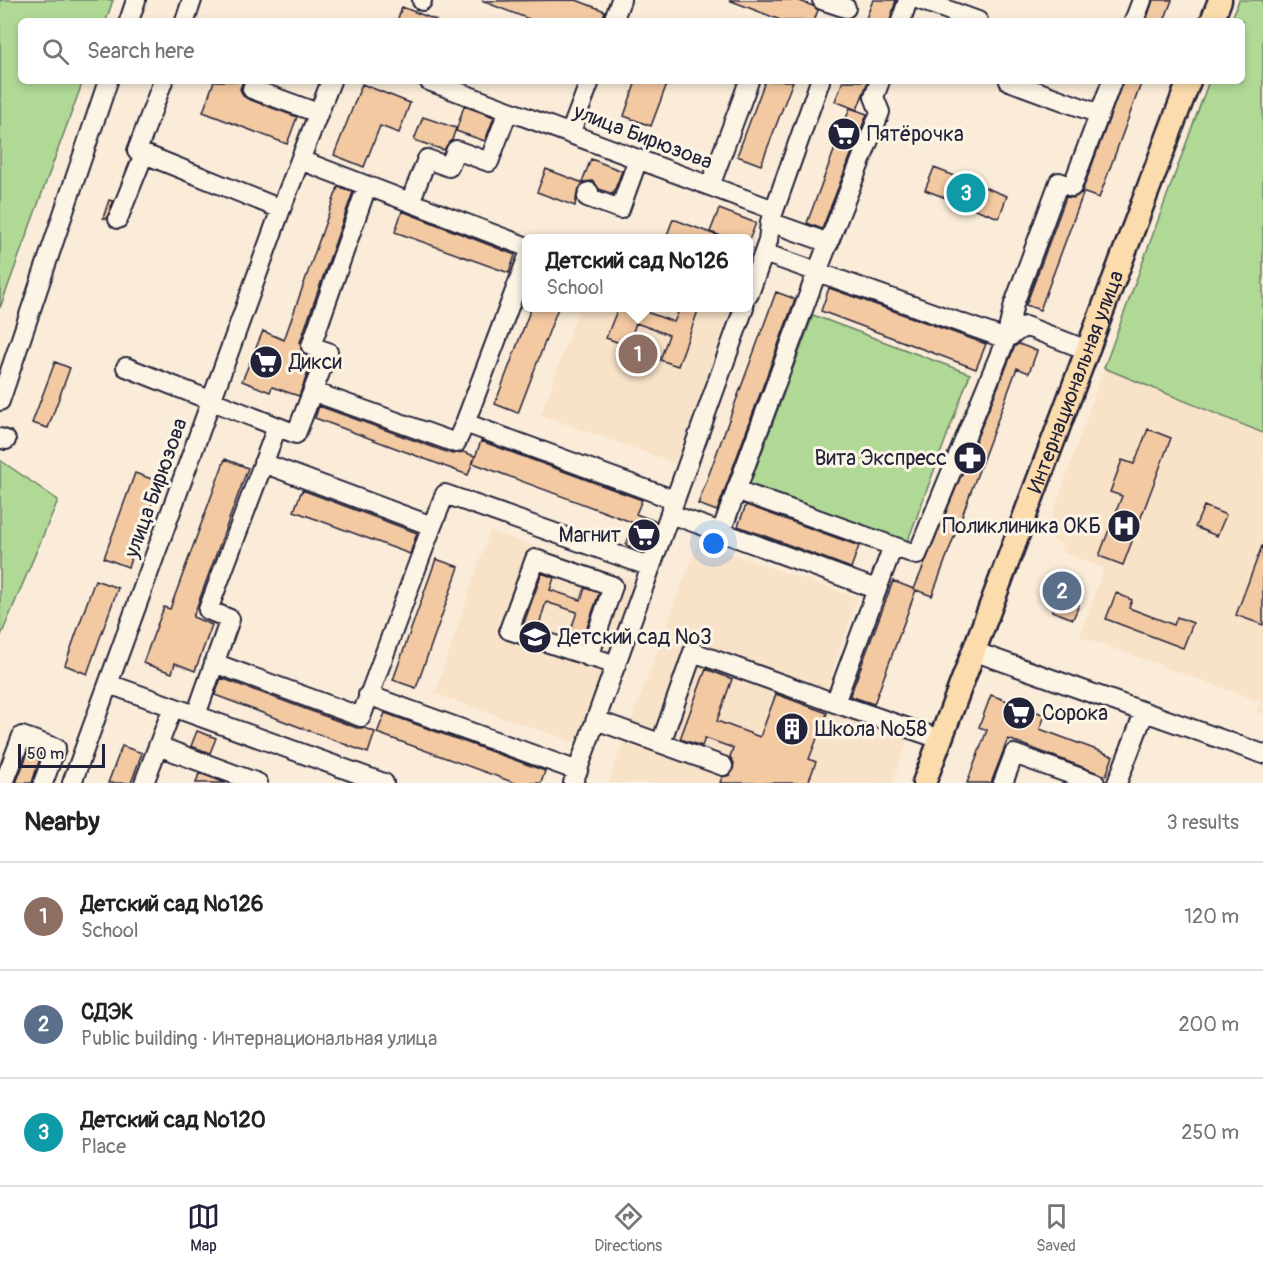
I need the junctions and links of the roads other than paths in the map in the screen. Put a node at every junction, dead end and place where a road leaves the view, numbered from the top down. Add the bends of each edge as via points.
1 (136, 0) edge
2 (192, 0) edge
3 (621, 0) edge
4 (822, 0) edge
5 (908, 0) edge
6 (920, 0) edge
7 (1142, 0) edge
8 (1220, 0) edge
9 (845, 10) edge
10 (130, 18) edge
11 (186, 18) edge
12 (614, 18) edge
13 (902, 18) edge
14 (970, 18) edge
15 (1135, 18) edge
16 (1213, 18) edge
17 (107, 84) edge
18 (162, 84) edge
19 (254, 84) edge
20 (330, 84) edge
21 (437, 84) edge
22 (589, 84) edge
23 (748, 84) edge
24 (819, 84) edge
25 (879, 84) edge
26 (1017, 84) edge
27 (1111, 84) edge
28 (1188, 84) edge
29 (508, 111) junction
30 (318, 113) junction
31 (1099, 114) junction
32 (570, 134) junction
33 (144, 154) junction
34 (638, 159) junction
35 (300, 160) junction
36 (367, 186) junction
37 (710, 186) junction
38 (587, 197) dead end
39 (410, 202) junction
40 (281, 209) junction
41 (772, 216) junction
42 (118, 219) dead end
43 (829, 243) junction
44 (522, 244) edge
45 (759, 250) edge
46 (522, 272) edge
47 (817, 272) junction
48 (753, 276) edge
49 (743, 312) edge
50 (1006, 339) junction
51 (1088, 350) junction
52 (126, 367) dead end
53 (314, 392) junction
54 (0, 401) edge
55 (211, 402) junction
56 (465, 423) junction
57 (277, 427) junction
58 (263, 463) junction
59 (736, 490) junction
60 (672, 507) junction
61 (432, 526) junction
62 (721, 532) junction
63 (892, 546) junction
64 (651, 567) junction
65 (876, 589) junction
66 (973, 651) junction
67 (589, 657) junction
68 (214, 663) junction
69 (616, 665) junction
70 (109, 684) junction
71 (368, 695) junction
72 (835, 703) junction
73 (173, 707) junction
74 (1144, 713) junction
75 (195, 715) junction
76 (596, 720) junction
77 (940, 739) junction
78 (661, 743) junction
79 (158, 746) junction
80 (1263, 754) edge
81 (723, 766) dead end
82 (347, 777) edge
83 (576, 777) edge
84 (4, 783) edge
85 (43, 783) edge
86 (72, 783) edge
87 (144, 783) edge
88 (258, 783) edge
89 (384, 783) edge
90 (924, 783) edge
91 (1003, 783) edge
92 (1095, 783) edge
93 (1117, 783) edge

1 - 10 street
2 - 11 street
3 - 12 street
4 - 9 street
5 - 13 street
6 - 14 street
7 - 15 street
8 - 16 main road
17 - 54 street
18 - 33 street via 137,151
19 - 30 street via 252,88
20 - 30 street, улица Бирюзова
21 - 29 street, улица Бирюзова
22 - 32 street
23 - 37 street
24 - 41 street
25 - 43 street via 874,97 880,112
26 - 31 street
27 - 31 street
28 - 51 main road, Интернациональная улица
29 - 32 street, улица Бирюзова
29 - 39 street via 489,162 456,150 449,167 427,159
30 - 35 street, улица Бирюзова
31 - 50 street via 1072,186 1059,182 1014,304
32 - 34 street, улица Бирюзова
33 - 40 street
33 - 42 street
34 - 37 street, улица Бирюзова
34 - 38 street via 620,209
35 - 36 street
35 - 40 street, улица Бирюзова
36 - 39 street
36 - 53 street via 311,346 328,352
37 - 41 street, улица Бирюзова
39 - 44 street
40 - 55 street, улица Бирюзова
41 - 43 street, улица Бирюзова
41 - 45 street
43 - 47 street
45 - 47 street
45 - 48 street
46 - 56 street
47 - 50 street
47 - 59 street
49 - 60 street
50 - 51 street via 1025,326
50 - 63 street via 917,555
51 - 66 main road, Интернациональная улица
52 - 55 street
53 - 56 street via 456,443
53 - 57 street via 297,434
55 - 57 street
55 - 70 street, улица Бирюзова
56 - 60 street
57 - 58 street
58 - 61 street
58 - 68 street via 208,610 230,619
59 - 62 street
59 - 63 street
60 - 62 street
60 - 64 street
61 - 64 street via 445,494
61 - 71 street
62 - 65 street
63 - 65 street
64 - 69 street
65 - 72 street
66 - 74 street
66 - 77 main road, Интернациональная улица
67 - 67 street via 509,630 535,559 613,586
67 - 69 street
68 - 71 street via 361,717
68 - 75 street
69 - 76 street
70 - 73 street
70 - 86 street, улица Бирюзова
71 - 83 street
72 - 77 street
72 - 78 street via 693,652
73 - 75 street
73 - 79 street
74 - 80 street
74 - 93 street
75 - 82 street
76 - 78 street
76 - 83 street
77 - 90 main road, Интернациональная улица
78 - 81 street
79 - 87 street
79 - 88 street
82 - 89 street
84 - 85 street via 22,736 56,748
91 - 92 street via 1014,754

